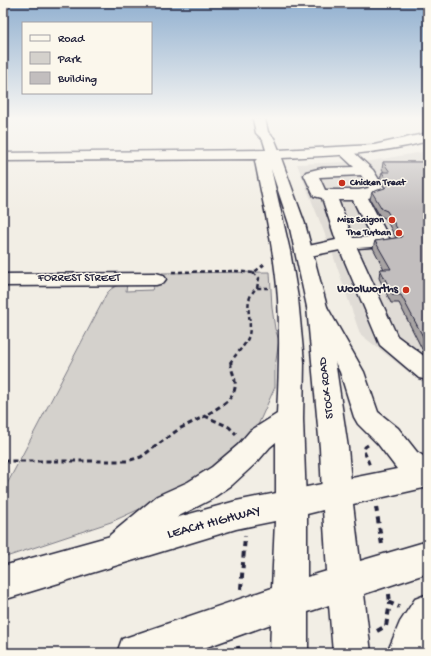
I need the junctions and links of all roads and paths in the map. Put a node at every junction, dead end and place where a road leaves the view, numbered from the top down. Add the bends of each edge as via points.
1 (265, 150) edge
2 (372, 150) edge
3 (396, 150) edge
4 (347, 154) junction
5 (3, 157) edge
6 (268, 157) junction
7 (3, 161) edge
8 (363, 171) junction
9 (323, 192) junction
10 (358, 195) junction
11 (342, 243) junction
12 (289, 254) junction
13 (253, 273) junction
14 (156, 279) joint
15 (3, 280) edge
16 (269, 281) dead end
17 (257, 288) junction
18 (317, 307) junction
19 (428, 372) edge
20 (205, 416) junction
21 (290, 419) junction
22 (237, 439) dead end
23 (374, 442) dead end
24 (3, 461) edge
25 (427, 475) edge
26 (372, 477) junction
27 (337, 494) junction
28 (291, 503) junction
29 (247, 513) junction
30 (118, 550) junction
31 (428, 557) edge
32 (386, 569) junction
33 (345, 582) junction
34 (3, 583) edge
35 (289, 600) junction
36 (415, 610) edge
37 (239, 617) junction
38 (378, 630) dead end
39 (136, 653) edge
40 (290, 653) edge
41 (352, 653) edge
42 (406, 653) edge

1 - 6 main road, STOCK ROAD
2 - 4 main road
3 - 4 main road
4 - 6 main road
4 - 8 main road via 363,168
5 - 6 main road
6 - 7 main road
6 - 12 main road, STOCK ROAD
6 - 12 main road, STOCK ROAD
8 - 9 main road via 322,172 311,175
8 - 10 main road via 368,173 378,190
9 - 10 main road
9 - 11 main road
10 - 11 main road via 382,242
11 - 12 main road
11 - 19 main road via 388,340
12 - 13 path via 267,262
12 - 18 main road, STOCK ROAD
12 - 21 main road, STOCK ROAD via 286,280 292,362
13 - 14 path via 160,272
13 - 17 path via 259,278
14 - 15 main road, FORREST STREET
16 - 17 path via 269,288
17 - 20 path via 248,302 250,334 245,345 230,363 235,385 233,394
18 - 25 main road via 352,372 367,417 388,436 406,460
18 - 27 main road, STOCK ROAD
20 - 22 path via 229,427 237,435
20 - 24 path via 179,429 141,458 127,461
21 - 28 main road, STOCK ROAD
21 - 30 main road via 260,439 222,476 168,506
23 - 26 path via 365,447 364,452 370,461
25 - 26 main road, LEACH HIGHWAY
26 - 27 main road, LEACH HIGHWAY
26 - 32 path
27 - 28 main road, LEACH HIGHWAY
27 - 33 main road, STOCK ROAD
28 - 29 main road, LEACH HIGHWAY
28 - 35 main road, STOCK ROAD
29 - 30 main road, LEACH HIGHWAY
29 - 37 path
30 - 34 main road, LEACH HIGHWAY
31 - 32 main road
32 - 33 main road
33 - 35 main road
33 - 41 main road, STOCK ROAD
35 - 37 main road
35 - 40 main road, STOCK ROAD
36 - 38 path via 390,604 386,626
36 - 42 main road via 413,635
37 - 39 main road

